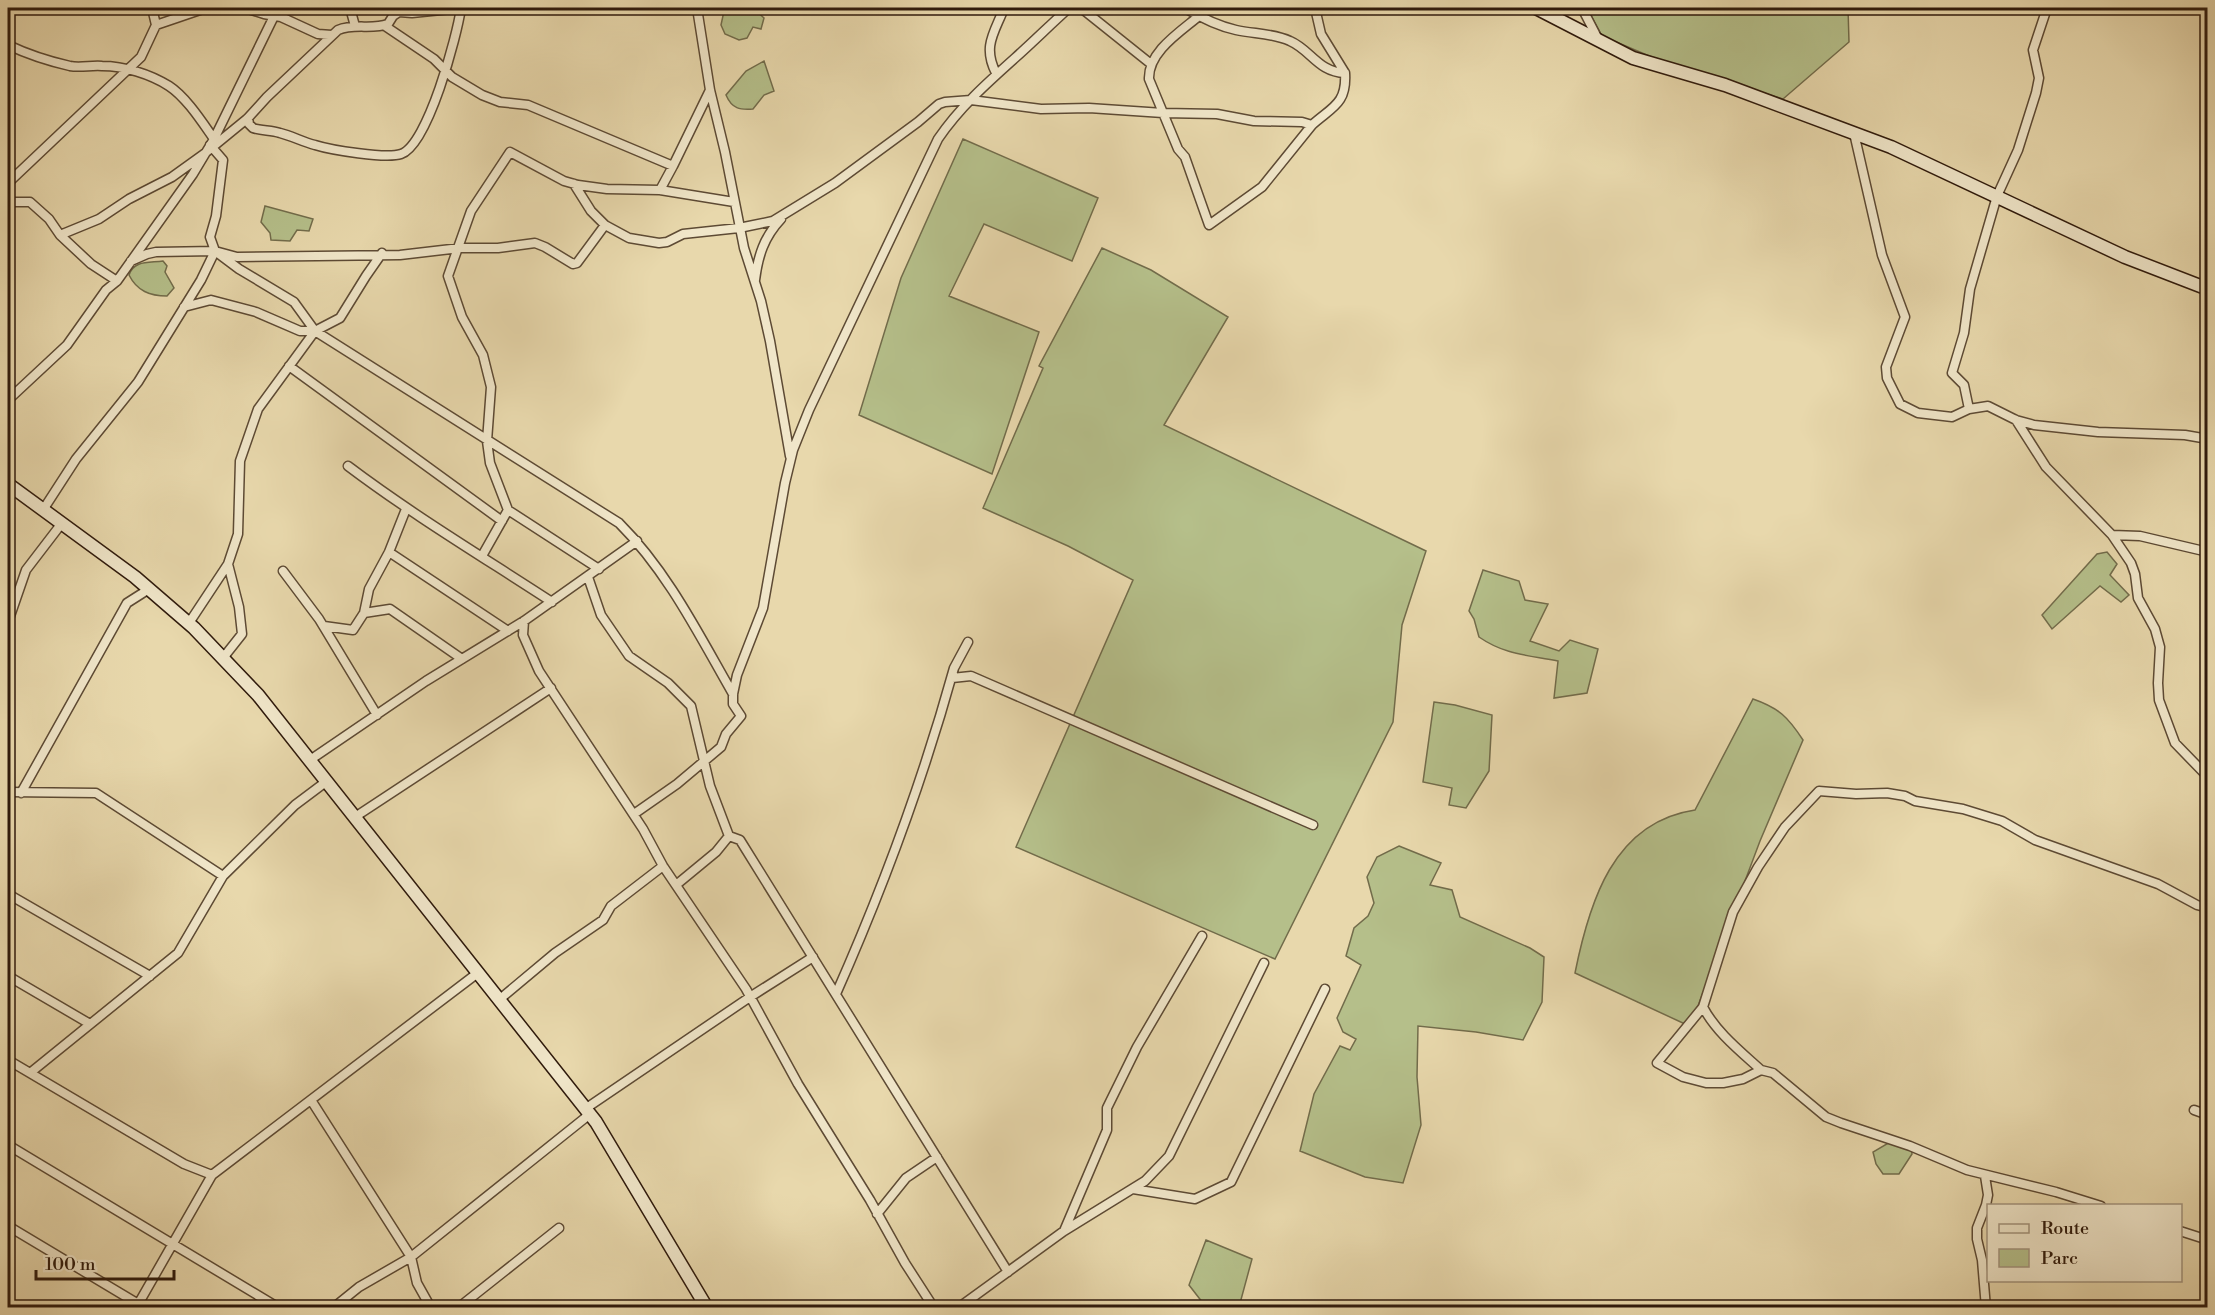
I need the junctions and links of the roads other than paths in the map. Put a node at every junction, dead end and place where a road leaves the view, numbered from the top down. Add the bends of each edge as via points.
1 (152, 8) edge
2 (206, 8) edge
3 (245, 8) edge
4 (350, 8) edge
5 (461, 8) edge
6 (697, 8) edge
7 (1004, 8) edge
8 (1069, 8) edge
9 (1081, 8) edge
10 (1185, 8) edge
11 (1315, 8) edge
12 (1536, 8) edge
13 (1582, 8) edge
14 (2046, 8) edge
15 (399, 10) edge
16 (276, 12) edge
17 (1199, 16) junction
18 (156, 25) junction
19 (355, 26) junction
20 (385, 26) junction
21 (332, 35) junction
22 (1599, 41) junction
23 (8, 45) edge
24 (1151, 64) junction
25 (129, 69) junction
26 (445, 72) junction
27 (996, 73) junction
28 (1345, 73) junction
29 (711, 90) junction
30 (971, 100) junction
31 (1163, 113) junction
32 (248, 118) junction
33 (1312, 125) junction
34 (1854, 133) junction
35 (212, 144) junction
36 (204, 154) junction
37 (673, 166) junction
38 (8, 183) edge
39 (574, 184) junction
40 (660, 190) junction
41 (1997, 196) junction
42 (734, 202) junction
43 (8, 205) edge
44 (783, 216) junction
45 (605, 225) junction
46 (739, 228) junction
47 (60, 235) junction
48 (460, 248) junction
49 (215, 251) junction
50 (382, 253) junction
51 (131, 261) junction
52 (755, 280) junction
53 (117, 281) junction
54 (2208, 289) edge
55 (184, 307) junction
56 (315, 331) junction
57 (289, 366) junction
58 (8, 400) edge
59 (1970, 409) junction
60 (2016, 420) junction
61 (2208, 439) edge
62 (487, 441) junction
63 (791, 460) junction
64 (348, 466) dead end
65 (8, 484) edge
66 (406, 509) junction
67 (43, 510) junction
68 (508, 510) junction
69 (502, 521) junction
70 (62, 524) junction
71 (2112, 535) junction
72 (637, 541) junction
73 (389, 552) junction
74 (2208, 552) edge
75 (482, 556) junction
76 (228, 564) junction
77 (599, 570) junction
78 (283, 571) dead end
79 (588, 577) junction
80 (149, 589) junction
81 (552, 602) junction
82 (364, 613) junction
83 (524, 621) junction
84 (8, 622) edge
85 (189, 623) junction
86 (324, 627) junction
87 (508, 631) junction
88 (968, 642) dead end
89 (222, 657) junction
90 (462, 659) junction
91 (952, 678) junction
92 (550, 688) junction
93 (733, 694) junction
94 (377, 714) junction
95 (310, 760) junction
96 (705, 761) junction
97 (2208, 777) edge
98 (327, 781) junction
99 (8, 792) edge
100 (21, 793) junction
101 (633, 814) junction
102 (356, 817) junction
103 (1313, 825) dead end
104 (729, 836) junction
105 (663, 866) junction
106 (223, 876) junction
107 (676, 885) junction
108 (8, 894) edge
109 (2208, 908) edge
110 (1202, 936) dead end
111 (813, 957) junction
112 (1264, 963) dead end
113 (479, 972) junction
114 (8, 976) edge
115 (150, 976) junction
116 (1325, 989) dead end
117 (836, 994) junction
118 (750, 997) junction
119 (500, 999) junction
120 (1703, 1007) junction
121 (90, 1024) junction
122 (8, 1060) edge
123 (1761, 1070) junction
124 (30, 1073) junction
125 (310, 1100) junction
126 (2194, 1110) dead end
127 (588, 1112) junction
128 (2208, 1115) edge
129 (8, 1145) edge
130 (937, 1157) junction
131 (212, 1175) junction
132 (1985, 1176) junction
133 (1133, 1189) junction
134 (2095, 1204) edge
135 (877, 1214) junction
136 (8, 1226) edge
137 (559, 1228) dead end
138 (2182, 1231) edge
139 (1064, 1232) junction
140 (2208, 1240) edge
141 (172, 1244) junction
142 (411, 1257) junction
143 (1008, 1272) junction
144 (702, 1305) edge
145 (140, 1306) edge
146 (279, 1308) edge
147 (333, 1308) edge
148 (431, 1308) edge
149 (458, 1308) edge
150 (934, 1308) edge
151 (958, 1308) edge
152 (1986, 1308) edge

1 - 18 street
2 - 18 street
3 - 16 street
4 - 19 street
5 - 15 street via 412,13
5 - 26 street
6 - 29 street
7 - 27 street via 991,36
8 - 27 street
9 - 24 street
10 - 17 street
11 - 28 street via 1321,34
12 - 22 street
13 - 22 street
14 - 41 street via 2033,50 2038,78 2036,93 2018,150
15 - 20 street
16 - 21 street via 299,27
16 - 35 street
17 - 24 street
17 - 28 street via 1235,30 1286,39 1330,71
18 - 25 street via 141,57
19 - 20 street
19 - 21 street
20 - 26 street via 434,59
21 - 32 street
22 - 34 street via 1657,67 1725,85
23 - 25 street via 72,67
24 - 31 street via 1149,79
25 - 35 street via 169,86 199,117
25 - 38 street
26 - 32 street via 414,145 401,154 387,156 317,146 253,128
26 - 37 street via 482,95 500,102 528,105
27 - 30 street
28 - 33 street via 1340,102
29 - 37 street
29 - 42 street
30 - 31 street via 1041,109
30 - 44 street via 939,104 849,173
30 - 63 street via 938,139 809,410
31 - 33 street via 1217,114
31 - 33 street via 1185,158 1209,225 1262,187
32 - 35 street
34 - 41 street
34 - 59 street via 1882,255 1905,317 1886,367 1887,378 1900,404 1910,410 1955,417
35 - 36 street
35 - 49 street via 223,160 210,237
36 - 47 street via 99,219
36 - 51 street
37 - 40 street
39 - 40 street
39 - 45 street
39 - 48 street via 510,152 471,211
40 - 42 street
41 - 54 street via 2125,257
41 - 59 street via 1970,289 1964,333 1952,374 1964,385
42 - 46 street
43 - 47 street via 30,202
44 - 46 street
44 - 52 street via 764,243
45 - 46 street via 629,238 659,243 683,234
45 - 48 street via 573,264 538,243
46 - 52 street
47 - 53 street via 91,264
48 - 50 street via 400,255
48 - 62 street via 448,276 462,318 486,365 491,387
49 - 50 street via 237,257
49 - 51 street via 156,252
49 - 55 street
49 - 56 street via 294,303
50 - 56 street via 340,318
51 - 53 street
52 - 63 street
53 - 58 street via 106,290 67,345
55 - 56 street via 210,300 256,312 300,331
55 - 67 street via 138,382 76,459
56 - 57 street
56 - 62 street
57 - 69 street
57 - 76 street via 258,409 240,460 238,534
59 - 60 street via 1988,406
60 - 61 street via 2098,432
60 - 71 street via 2046,467
62 - 68 street via 490,463
62 - 72 street via 620,524
63 - 93 street via 764,608
64 - 66 street
65 - 67 street
66 - 73 street
66 - 75 street
67 - 70 street
68 - 69 street
68 - 77 street
69 - 75 street
70 - 80 street
70 - 84 street via 26,570
71 - 74 street via 2140,536
71 - 97 street via 2131,563 2138,598 2155,629 2160,647 2159,700 2175,743
72 - 77 street
72 - 93 street via 687,613
73 - 82 street via 369,589
73 - 87 street
75 - 81 street
76 - 85 street
76 - 89 street via 242,634
77 - 79 street
78 - 86 street
79 - 81 street
79 - 96 street via 601,615 629,656 668,683 691,706
80 - 85 street
80 - 100 street via 127,603
81 - 83 street
82 - 86 street via 353,630
82 - 90 street via 390,609
83 - 87 street
83 - 92 street via 526,646
85 - 89 street
86 - 94 street
87 - 90 street
88 - 91 street
89 - 95 street
90 - 94 street
91 - 103 street via 971,676
91 - 117 street via 896,849
92 - 101 street
92 - 102 street
93 - 96 street via 733,704 741,716 721,747
94 - 95 street
95 - 98 street
96 - 101 street
96 - 104 street
98 - 102 street
98 - 106 street via 295,806
99 - 100 street
100 - 106 street via 96,793
101 - 105 street
102 - 113 street
104 - 107 street
104 - 111 street via 740,840
105 - 107 street
105 - 119 street via 610,906 603,920 555,953
106 - 115 street via 178,953
107 - 118 street
108 - 115 street
109 - 120 street via 2158,884 2035,840 2002,821 1896,795 1819,791 1785,827 1733,912
110 - 139 street via 1137,1047 1107,1108 1107,1130
111 - 117 street
111 - 118 street
112 - 133 street via 1169,1156
113 - 119 street
113 - 125 street
114 - 121 street
115 - 121 street
116 - 133 street via 1231,1182 1195,1199
117 - 130 street
118 - 127 street
118 - 135 street
119 - 127 street
120 - 123 street via 1719,1031
120 - 123 street via 1657,1063 1683,1077 1706,1083 1743,1079
121 - 124 street
122 - 124 street
123 - 132 street via 1780,1077 1826,1117
124 - 131 street via 184,1164
125 - 131 street
125 - 142 street
126 - 128 street
127 - 142 street
127 - 144 street
129 - 141 street
130 - 135 street via 906,1178
130 - 143 street
131 - 141 street
132 - 134 street
132 - 152 street via 1988,1195 1977,1239
133 - 139 street
135 - 150 street
136 - 145 street
137 - 149 street
138 - 140 street
139 - 143 street
141 - 145 street
141 - 146 street
142 - 147 street via 359,1287
142 - 148 street via 417,1283
143 - 151 street

